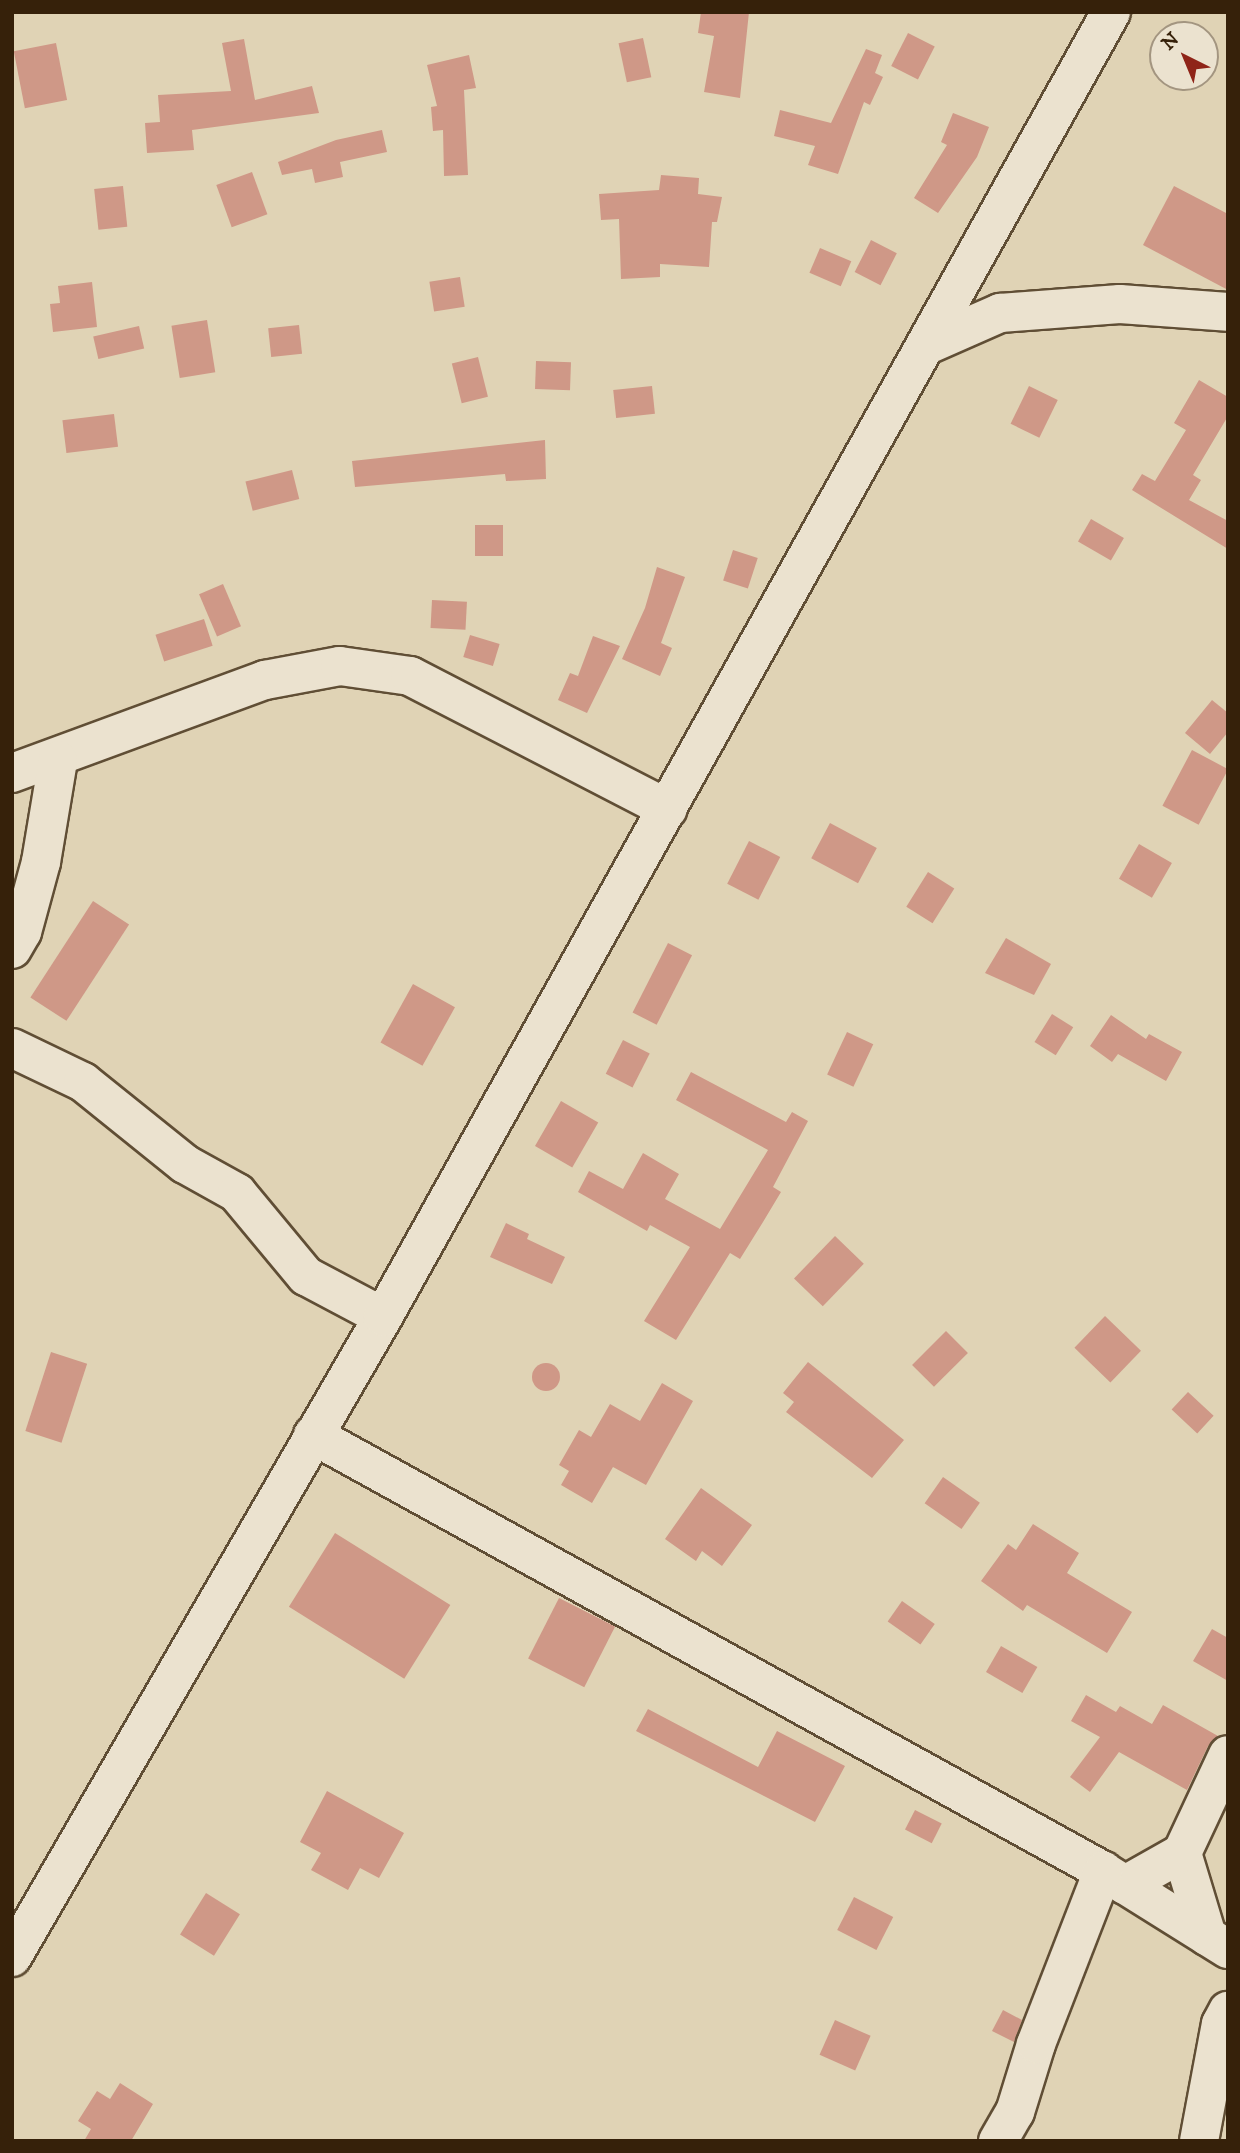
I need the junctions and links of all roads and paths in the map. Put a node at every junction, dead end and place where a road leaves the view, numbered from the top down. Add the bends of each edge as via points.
1 (1111, 12) edge
2 (1228, 312) edge
3 (927, 345) junction
4 (58, 760) junction
5 (12, 773) edge
6 (668, 809) junction
7 (12, 948) edge
8 (12, 1048) edge
9 (383, 1317) junction
10 (313, 1435) junction
11 (1228, 1755) edge
12 (1182, 1853) junction
13 (1114, 1878) junction
14 (1217, 1942) edge
15 (12, 1957) edge
16 (1228, 2011) edge
17 (998, 2141) edge
18 (1199, 2141) edge

1 - 3 street
2 - 3 street via 1120,304 1000,313
3 - 6 street
4 - 5 street
4 - 6 street via 265,680 340,666 410,676
4 - 7 street via 41,862 22,932
6 - 9 street
8 - 9 street via 83,1082 186,1164 237,1193 306,1276
9 - 10 street
10 - 13 street
10 - 15 street
11 - 12 street
12 - 13 street
12 - 14 street
13 - 14 street
13 - 17 street via 1036,2044 1015,2112
16 - 18 street via 1221,2024

